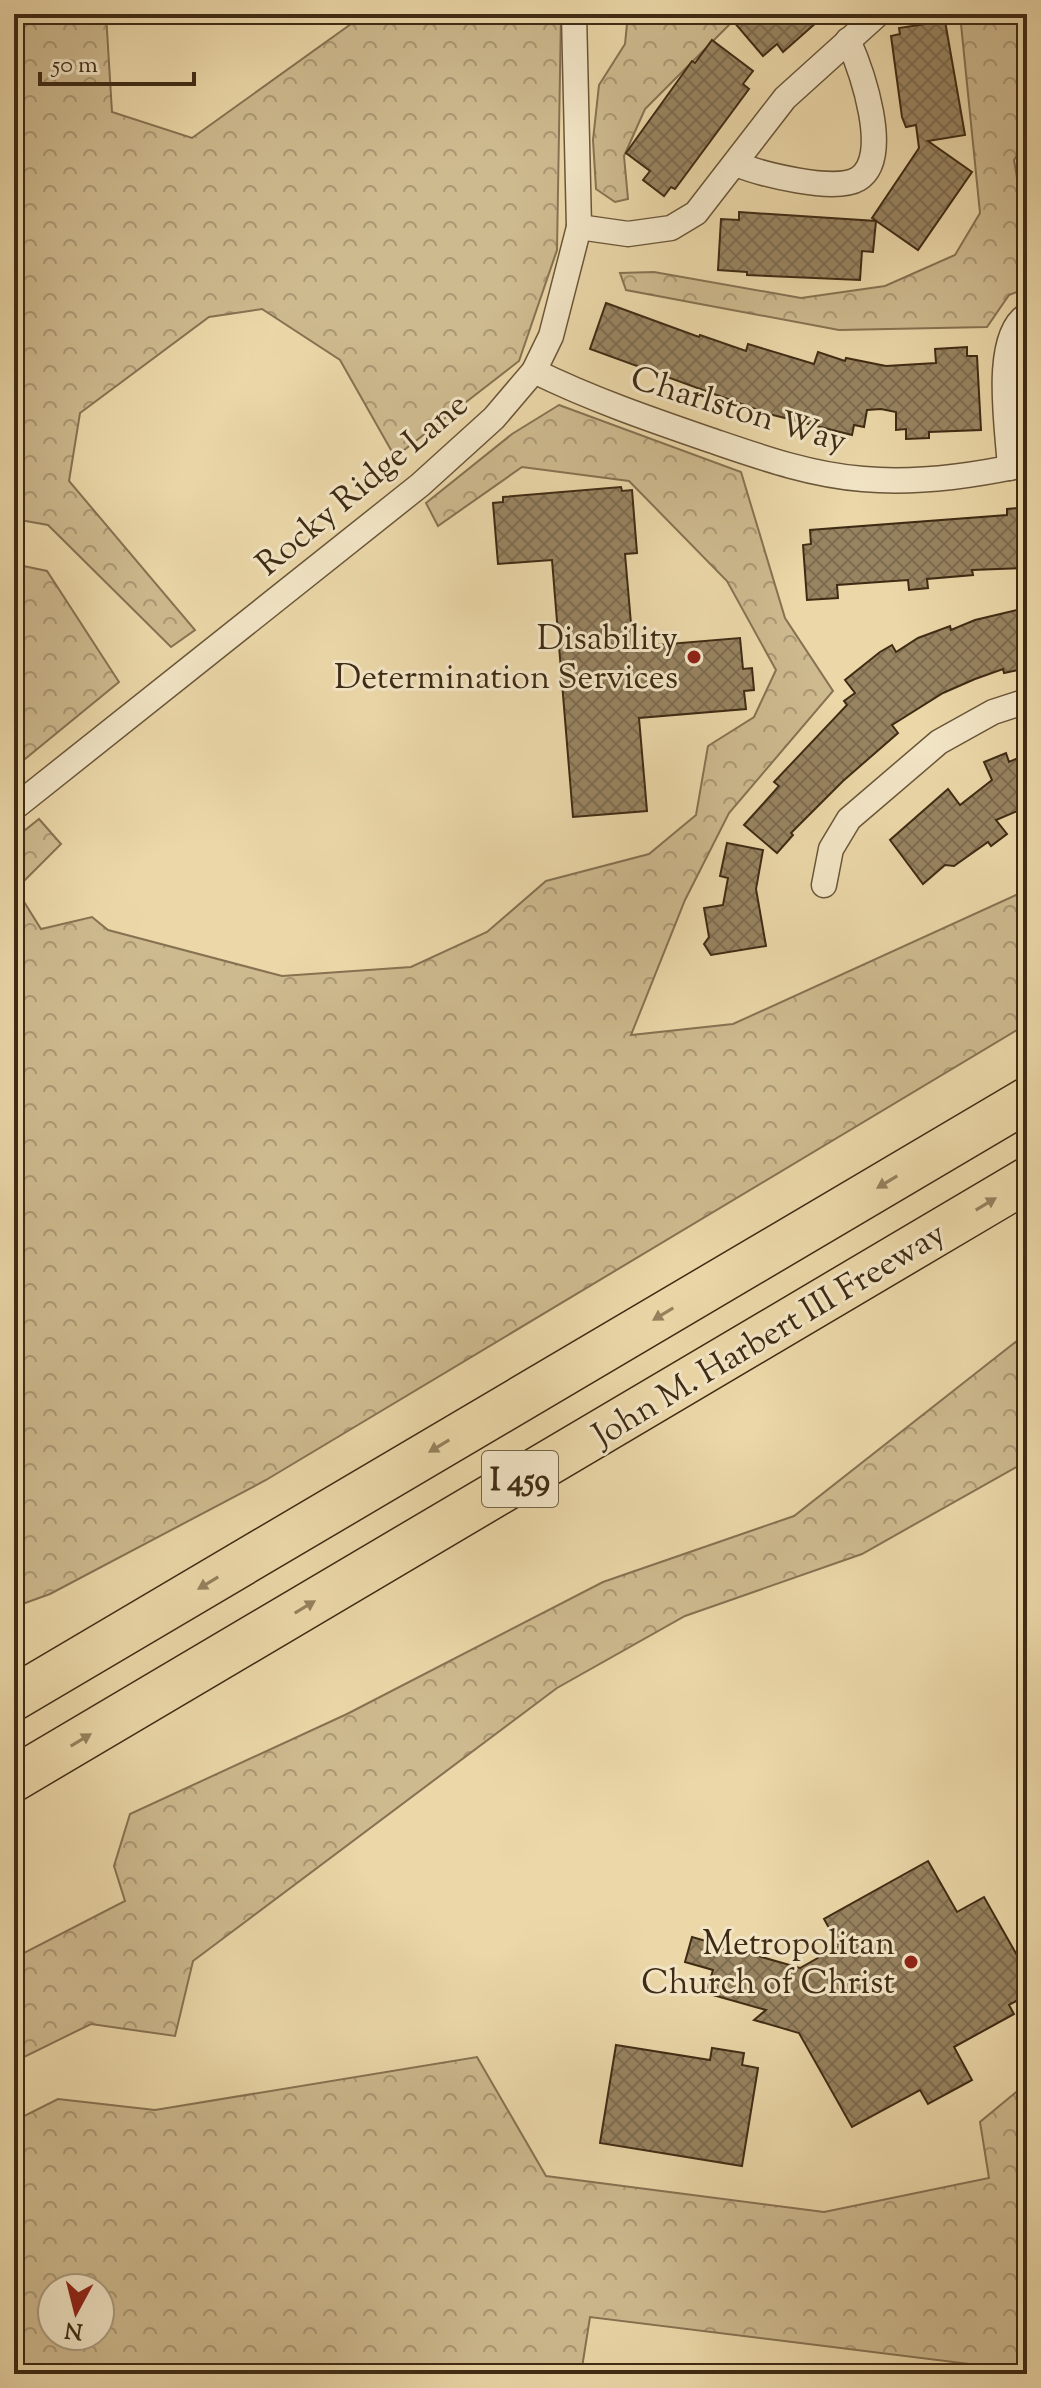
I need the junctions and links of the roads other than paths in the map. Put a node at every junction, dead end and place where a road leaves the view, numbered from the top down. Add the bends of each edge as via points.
1 (574, 14) edge
2 (878, 14) edge
3 (848, 40) junction
4 (736, 164) junction
5 (579, 227) junction
6 (1027, 315) edge
7 (534, 371) junction
8 (1019, 466) edge
9 (1027, 701) edge
10 (14, 808) edge
11 (824, 885) dead end
12 (1027, 1100) edge
13 (1027, 1180) edge
14 (14, 1698) edge
15 (14, 1779) edge

1 - 5 street, Rocky Ridge Lane
2 - 3 street
3 - 4 street via 785,98
3 - 4 street via 864,77 874,144 870,166 857,180 836,184 762,174
4 - 5 street via 696,213 671,228 628,234
5 - 7 street, Rocky Ridge Lane via 551,336
6 - 8 street via 1007,342
7 - 8 street, Charlston Way via 618,409 829,475 899,481
7 - 10 street, Rocky Ridge Lane via 494,418 420,485
9 - 11 street via 993,712 939,742 849,819 831,849
12 -> 14 highway, John M. Harbert III Freeway / I 459
15 -> 13 highway, John M. Harbert III Freeway / I 459

